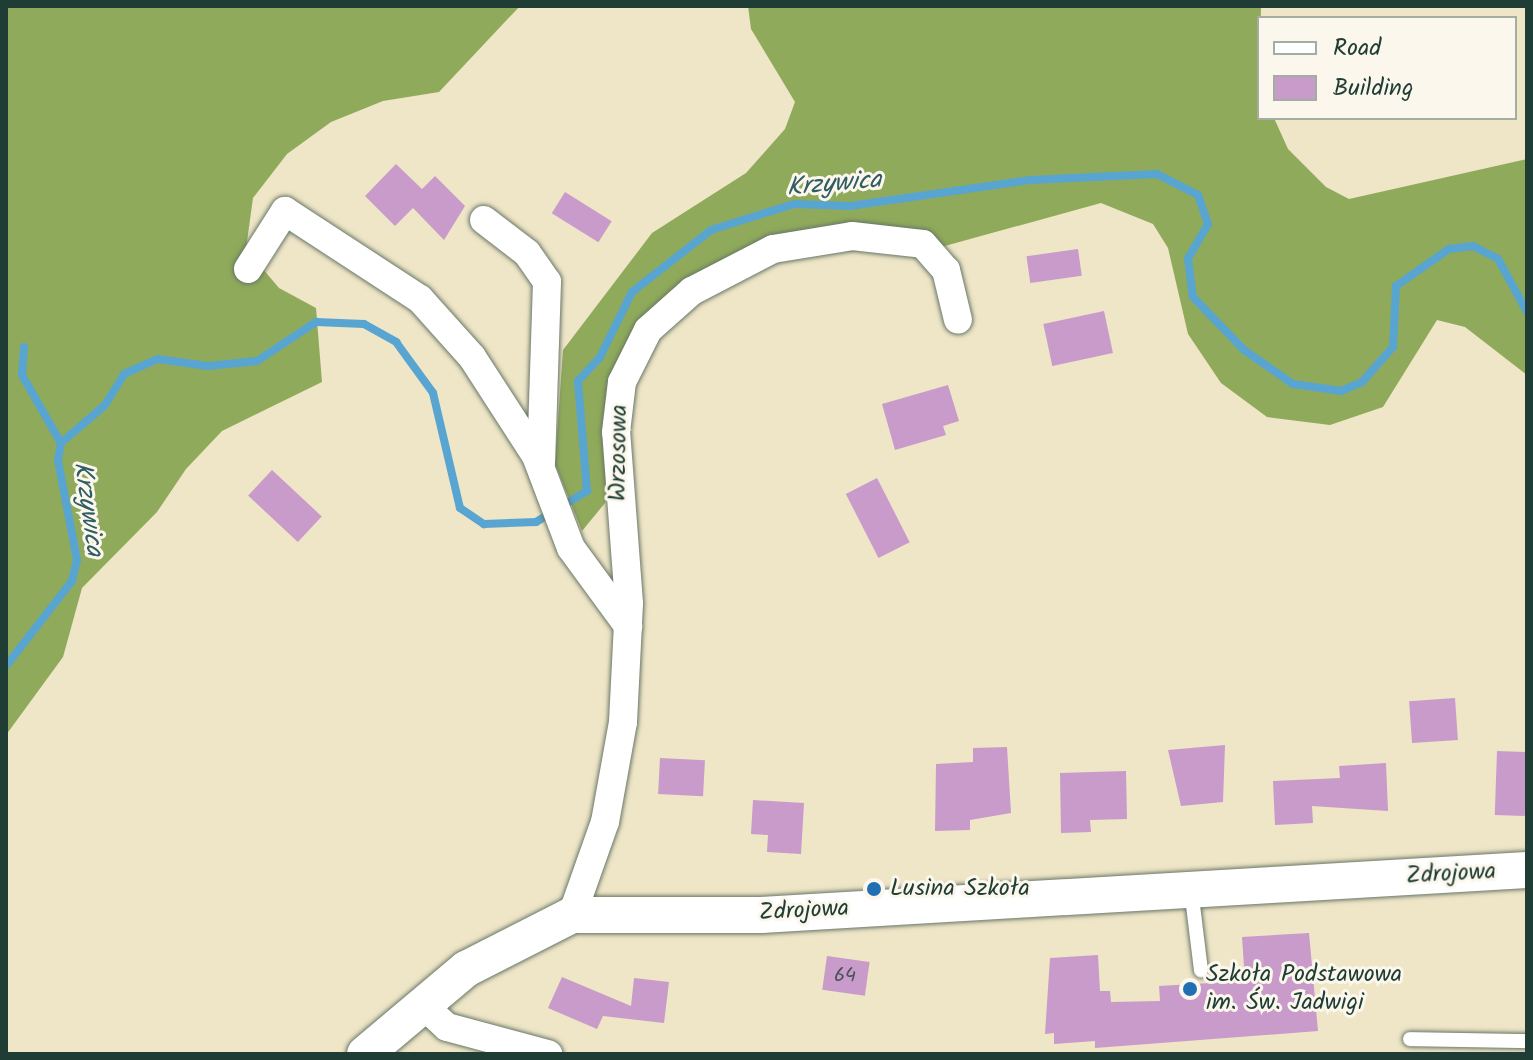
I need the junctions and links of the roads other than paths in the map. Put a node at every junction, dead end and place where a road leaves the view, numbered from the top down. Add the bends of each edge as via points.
1 (484, 220) dead end
2 (248, 269) dead end
3 (958, 320) dead end
4 (541, 468) junction
5 (628, 626) junction
6 (1527, 870) edge
7 (1191, 888) junction
8 (572, 915) junction
9 (1201, 970) dead end
10 (421, 1003) junction
11 (1410, 1039) dead end
12 (1527, 1041) edge
13 (365, 1054) edge
14 (548, 1054) edge

1 - 4 street via 539,265 547,282
2 - 4 street via 276,217 285,211 301,216 444,322
3 - 5 street, Wrzosowa via 946,270 923,244 852,236 773,249 692,291 648,330 622,382 616,432
4 - 5 street via 591,580
5 - 8 street, Wrzosowa via 623,722 605,822
6 - 7 street, Zdrojowa
7 - 8 street, Zdrojowa via 761,915
7 - 9 lane
8 - 10 street, Zdrojowa via 466,969
10 - 13 street, Zdrojowa
10 - 14 street via 447,1027
11 - 12 lane

